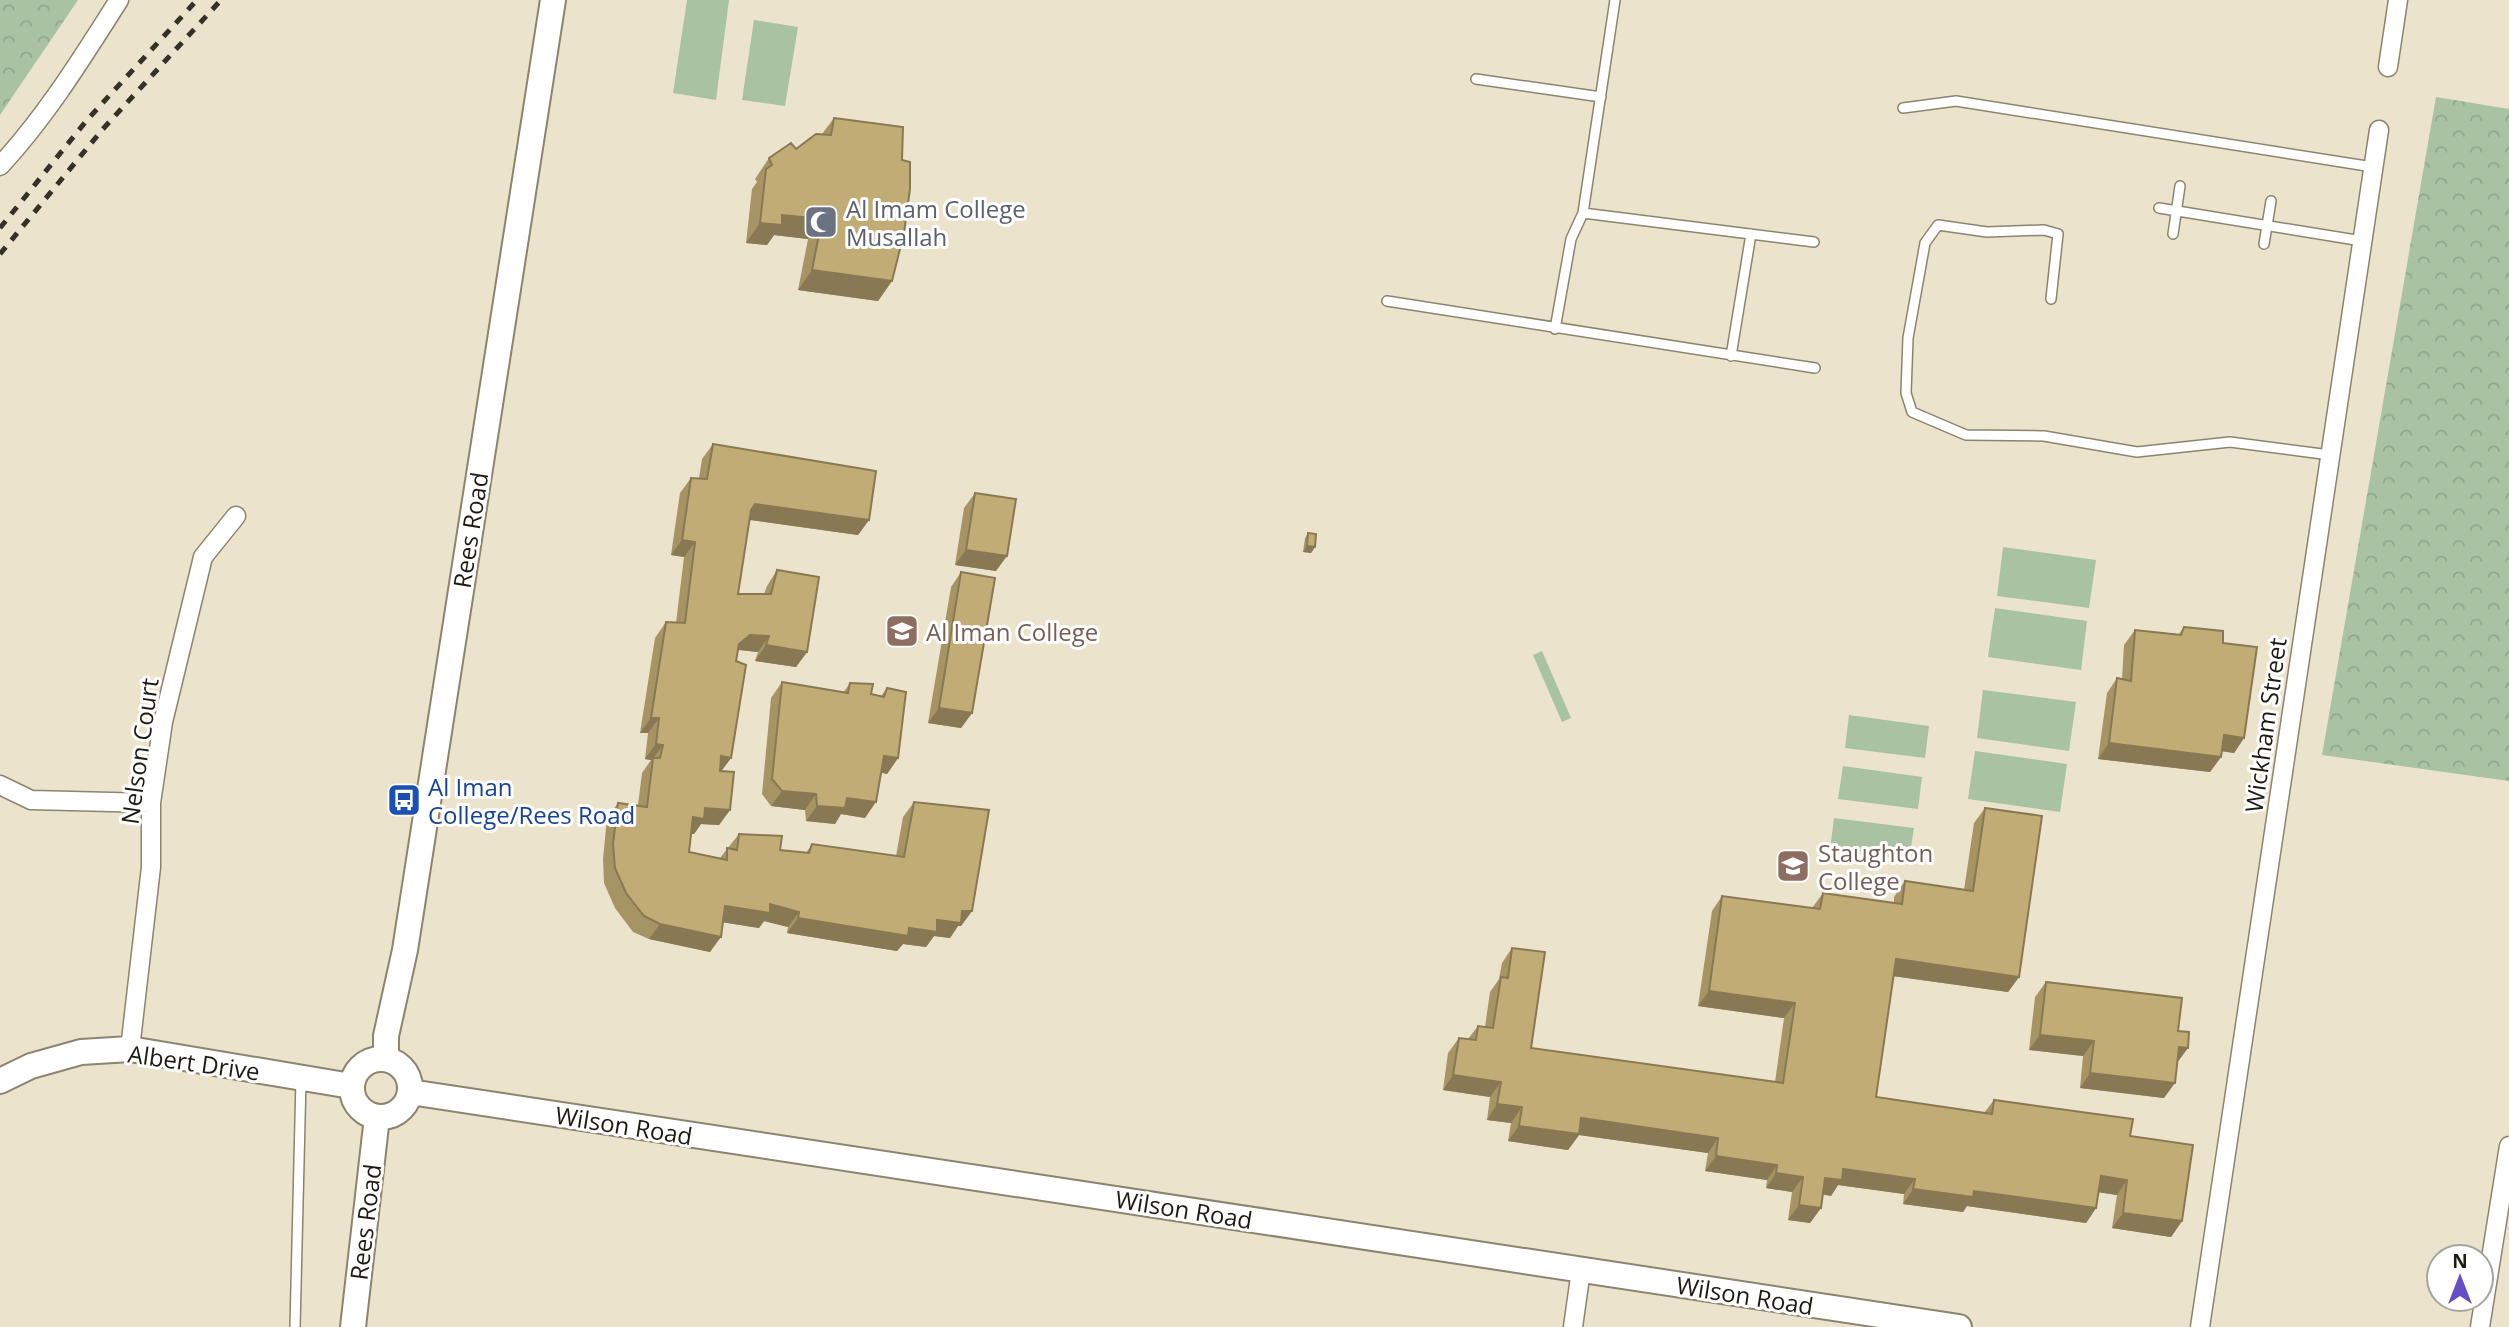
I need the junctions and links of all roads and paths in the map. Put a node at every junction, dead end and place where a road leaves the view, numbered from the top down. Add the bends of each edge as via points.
1 (119, 0) edge
2 (553, 0) edge
3 (1615, 0) edge
4 (2398, 0) edge
5 (2388, 67) dead end
6 (1476, 79) dead end
7 (1601, 97) junction
8 (1903, 108) dead end
9 (2379, 130) dead end
10 (0, 166) edge
11 (2373, 167) junction
12 (2180, 187) dead end
13 (2271, 201) dead end
14 (2159, 208) dead end
15 (2176, 211) junction
16 (1583, 213) junction
17 (2267, 226) junction
18 (1751, 234) junction
19 (2173, 234) dead end
20 (2362, 241) junction
21 (1814, 242) dead end
22 (2263, 244) dead end
23 (2051, 299) dead end
24 (1387, 301) dead end
25 (1555, 329) junction
26 (1731, 356) junction
27 (1815, 368) dead end
28 (2330, 455) junction
29 (236, 516) dead end
30 (0, 785) edge
31 (151, 803) junction
32 (130, 1049) junction
33 (386, 1059) junction
34 (301, 1078) junction
35 (0, 1081) edge
36 (351, 1086) junction
37 (410, 1093) junction
38 (377, 1117) junction
39 (2509, 1146) edge
40 (1581, 1270) junction
41 (295, 1327) edge
42 (352, 1327) edge
43 (1573, 1327) edge
44 (1959, 1327) edge
45 (2200, 1327) edge
46 (2480, 1327) edge

1 - 10 street via 60,93
2 - 33 street, Rees Road via 405,950 386,1035
3 - 7 lane
4 - 5 street
6 - 7 lane
7 - 16 lane
8 - 11 lane via 1956,101
9 - 11 street, Wickham Street
11 - 20 street, Wickham Street
12 - 15 lane
13 - 17 lane
14 - 15 lane
15 - 17 lane
15 - 19 lane
16 - 18 lane
16 - 25 lane via 1571,239
17 - 20 lane
17 - 22 lane
18 - 21 lane
18 - 26 lane
20 - 28 street, Wickham Street
23 - 28 lane via 2058,234 1938,225 1925,243 1908,338 1906,393 1912,412 1966,435 2045,436 2137,452 2230,442
24 - 25 lane
25 - 26 lane
26 - 27 lane
28 - 45 street, Wickham Street
29 - 31 street, Nelson Court via 203,557 163,722
30 - 31 street via 31,800
31 - 32 street, Nelson Court via 151,867
32 - 34 street, Albert Drive
32 - 35 street, Albert Drive via 80,1052 31,1066
33 - 36 street via 359,1068
33 - 37 street via 407,1074
34 - 36 street, Albert Drive
34 - 41 lane
36 - 38 street via 355,1103
37 - 38 street via 395,1114
37 - 40 street, Wilson Road
38 - 42 street, Rees Road
39 - 46 street
40 - 43 street
40 - 44 street, Wilson Road

